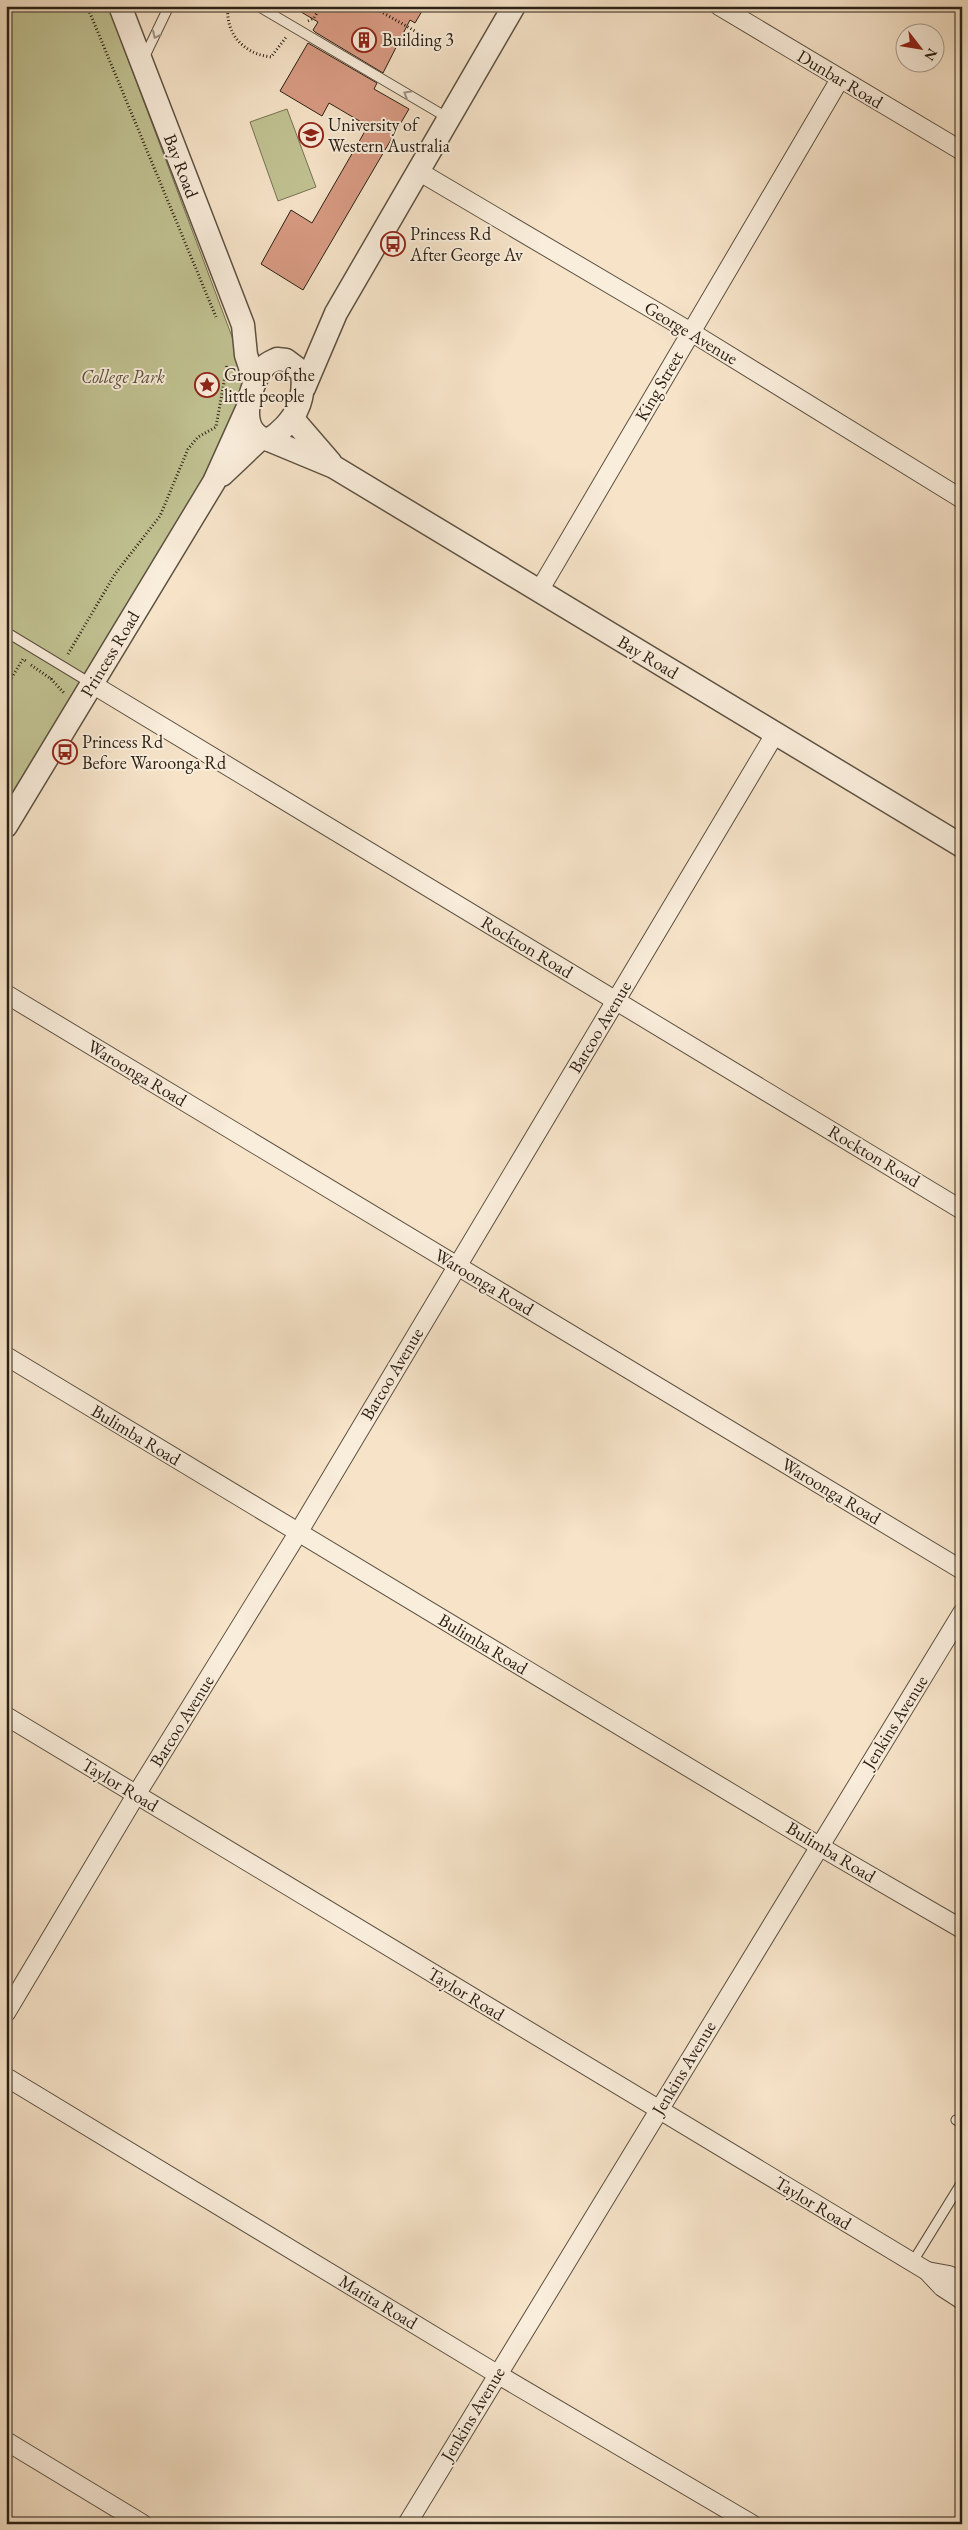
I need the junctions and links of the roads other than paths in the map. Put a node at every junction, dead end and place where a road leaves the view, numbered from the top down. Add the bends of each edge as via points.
1 (120, 6) edge
2 (169, 6) edge
3 (258, 6) edge
4 (514, 6) edge
5 (719, 6) edge
6 (142, 63) junction
7 (840, 78) junction
8 (448, 119) junction
9 (962, 151) edge
10 (418, 171) junction
11 (336, 313) junction
12 (243, 325) junction
13 (690, 332) junction
14 (286, 361) junction
15 (255, 382) junction
16 (304, 388) junction
17 (247, 408) junction
18 (292, 418) junction
19 (265, 439) junction
20 (334, 467) junction
21 (214, 482) junction
22 (962, 498) edge
23 (539, 591) junction
24 (6, 632) edge
25 (92, 684) junction
26 (775, 734) junction
27 (6, 826) edge
28 (962, 846) edge
29 (6, 994) edge
30 (616, 1000) junction
31 (962, 1210) edge
32 (456, 1266) junction
33 (6, 1356) edge
34 (298, 1533) junction
35 (962, 1570) edge
36 (962, 1613) edge
37 (6, 1716) edge
38 (136, 1795) junction
39 (819, 1846) junction
40 (962, 1929) edge
41 (6, 2013) edge
42 (6, 2077) edge
43 (658, 2110) junction
44 (962, 2182) edge
45 (920, 2267) junction
46 (962, 2283) edge
47 (962, 2300) edge
48 (497, 2374) junction
49 (6, 2441) edge
50 (143, 2524) edge
51 (407, 2524) edge
52 (752, 2524) edge

1 - 6 street, Bay Road
2 -> 6 lane
8 -> 3 lane
4 - 8 street
5 - 7 street, Dunbar Road
6 - 12 street, Bay Road
7 - 9 street, Dunbar Road
7 - 13 street, King Street
8 - 10 street
10 - 11 street
10 - 13 street, George Avenue
11 - 14 street
11 - 16 street
12 - 14 street, Bay Road via 261,346
12 - 15 street, Bay Road via 246,355
13 - 22 street, George Avenue
13 - 23 street, King Street
14 - 15 street via 264,366
14 - 16 street via 302,372
15 - 17 street
16 - 18 street
17 - 19 street via 251,428
17 - 21 street, Princess Road
18 - 19 street via 283,430
18 - 20 street, Bay Road
19 - 20 street, Bay Road
19 - 21 street, Princess Road
20 - 23 street, Bay Road
21 - 25 street, Princess Road
23 - 26 street, Bay Road
24 - 25 lane
25 - 27 street, Princess Road
25 - 30 street, Rockton Road
26 - 28 street, Bay Road
26 - 30 street, Barcoo Avenue
29 - 32 street, Waroonga Road
30 - 31 street, Rockton Road
30 - 32 street, Barcoo Avenue
32 - 34 street, Barcoo Avenue
32 - 35 street, Waroonga Road
33 - 34 street, Bulimba Road
34 - 38 street, Barcoo Avenue
34 - 39 street, Bulimba Road
36 - 39 street, Jenkins Avenue
37 - 38 street, Taylor Road
38 - 41 street, Barcoo Avenue
38 - 43 street, Taylor Road
39 - 40 street, Bulimba Road
39 - 43 street, Jenkins Avenue
42 - 48 street, Marita Road
43 - 45 street, Taylor Road
43 - 48 street, Jenkins Avenue
44 - 45 lane
45 - 46 street, Taylor Road
45 - 47 street, Taylor Road
48 - 51 street, Jenkins Avenue
48 - 52 street, Marita Road
49 - 50 street

